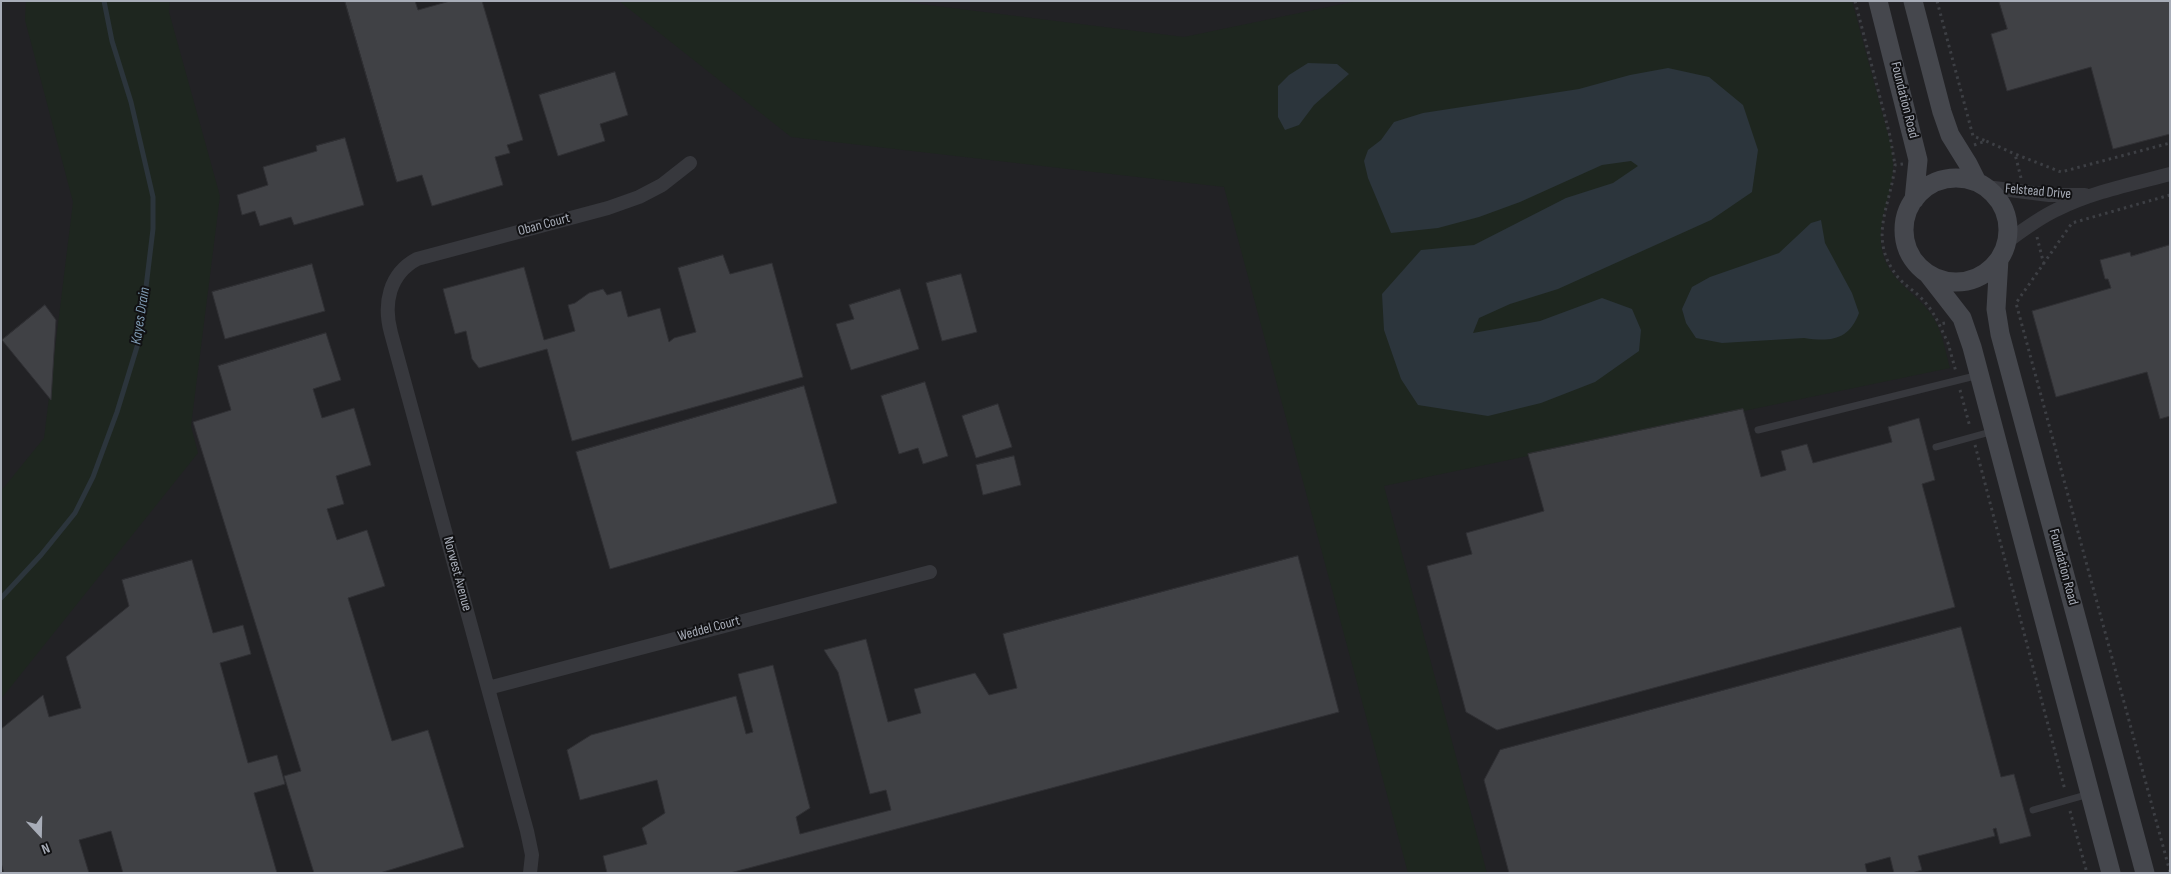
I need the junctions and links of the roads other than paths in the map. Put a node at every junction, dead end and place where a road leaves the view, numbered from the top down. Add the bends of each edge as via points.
1 (1878, 1) edge
2 (1913, 1) edge
3 (690, 163) dead end
4 (2170, 174) edge
5 (1982, 184) junction
6 (2091, 195) junction
7 (1914, 200) junction
8 (2008, 241) junction
9 (1999, 260) junction
10 (1927, 273) junction
11 (396, 277) joint
12 (1979, 375) junction
13 (1758, 430) dead end
14 (1994, 431) junction
15 (1936, 448) dead end
16 (930, 572) dead end
17 (488, 688) junction
18 (2090, 794) junction
19 (2033, 810) dead end
20 (2109, 872) edge
21 (530, 873) edge
22 (2145, 873) edge

1 - 7 street, Foundation Road via 1918,160
2 - 5 street via 1950,135
3 - 11 street, Oban Court via 662,185 639,197 417,259 402,268
4 - 6 street, Felstead Drive
5 - 6 street, Felstead Drive via 2049,195
5 - 7 street via 1960,178 1942,180 1926,188
5 - 8 street via 1997,197 2005,211
6 - 8 street, Felstead Drive via 2057,209
7 - 10 street via 1906,215 1904,231 1907,247 1915,262
8 - 9 street
9 - 10 street via 1974,279 1958,282 1941,280
9 - 22 street, Foundation Road via 1996,309 2000,334
10 - 12 street via 1962,318
11 - 17 street, Norwest Avenue via 388,298 387,321
12 - 13 lane
12 - 14 street
14 - 15 lane
14 - 18 street
16 - 17 street, Weddel Court
17 - 21 street, Norwest Avenue via 527,831 532,855
18 - 19 lane
18 - 20 street

